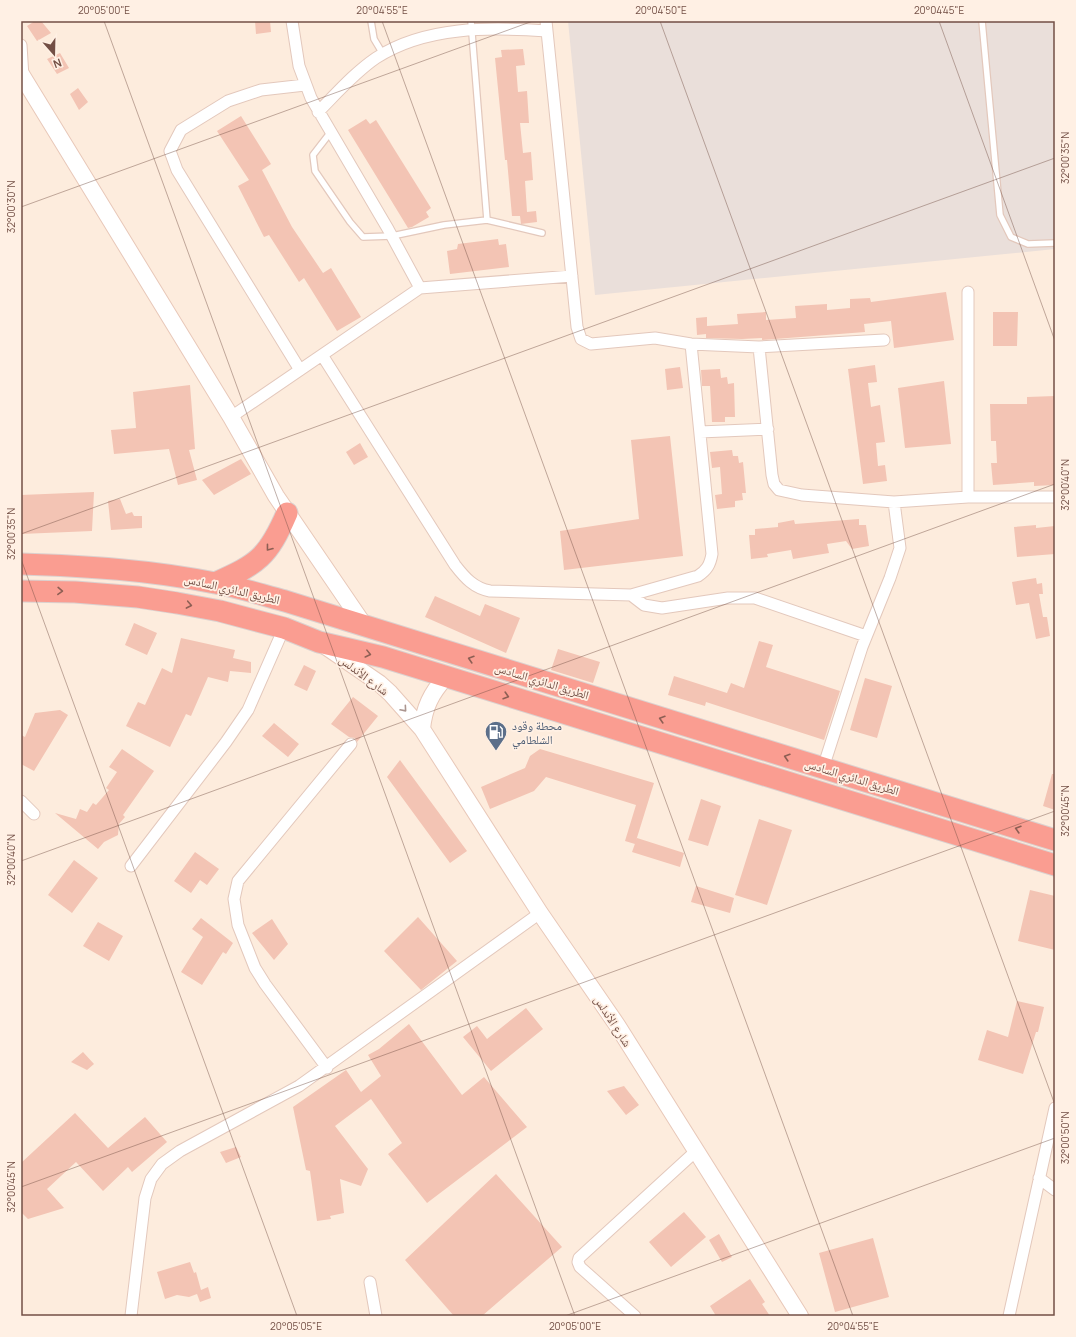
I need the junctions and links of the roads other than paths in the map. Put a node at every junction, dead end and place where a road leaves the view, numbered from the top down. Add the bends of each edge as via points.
1 (292, 21) edge
2 (372, 21) edge
3 (982, 21) edge
4 (471, 26) edge
5 (546, 26) edge
6 (21, 45) edge
7 (383, 54) junction
8 (22, 75) edge
9 (305, 85) junction
10 (318, 112) junction
11 (330, 133) junction
12 (487, 220) junction
13 (542, 233) dead end
14 (392, 236) junction
15 (1055, 243) edge
16 (572, 276) junction
17 (420, 288) junction
18 (968, 292) dead end
19 (884, 340) dead end
20 (691, 344) junction
21 (759, 348) junction
22 (322, 355) junction
23 (300, 370) junction
24 (231, 417) junction
25 (768, 429) junction
26 (700, 432) junction
27 (968, 497) junction
28 (1055, 498) edge
29 (894, 502) junction
30 (287, 513) junction
31 (21, 564) edge
32 (215, 583) junction
33 (21, 591) edge
34 (631, 595) junction
35 (364, 625) junction
36 (284, 628) junction
37 (866, 636) junction
38 (319, 642) junction
39 (446, 677) junction
40 (422, 729) junction
41 (351, 744) dead end
42 (822, 768) junction
43 (21, 801) edge
44 (34, 814) dead end
45 (1055, 840) edge
46 (1055, 865) edge
47 (131, 866) dead end
48 (540, 913) junction
49 (327, 1068) junction
50 (1055, 1108) edge
51 (696, 1151) junction
52 (1039, 1178) junction
53 (1055, 1190) edge
54 (370, 1282) dead end
55 (131, 1316) edge
56 (376, 1316) edge
57 (635, 1316) edge
58 (800, 1316) edge
59 (1008, 1316) edge

1 - 9 street via 299,66
2 - 7 lane via 374,38
3 - 15 lane via 1000,215 1011,237 1028,244
4 - 5 street via 513,29
4 - 7 street via 414,39
4 - 12 lane
5 - 16 street
6 - 8 street
7 - 10 street via 352,78
8 - 24 main road
9 - 10 street
9 - 23 street via 261,90 228,101 181,130 170,151 177,170
10 - 11 street
11 - 14 street
11 - 14 lane via 313,155 315,171 363,237
12 - 13 lane
12 - 14 lane via 444,225
14 - 17 street
16 - 17 street
16 - 20 street via 578,331 585,342 655,338
17 - 22 street
18 - 27 street
19 - 21 street
20 - 21 street
20 - 26 street
21 - 25 street
22 - 23 street
22 - 34 street via 455,565 471,583 490,592
23 - 24 street
24 - 30 main road
25 - 26 street
25 - 29 street via 772,475 778,490
26 - 34 street via 712,554 710,563 706,571 698,576
27 - 28 street
27 - 29 street
29 - 37 street via 900,548
30 -> 32 highway via 272,545 259,560
30 - 35 main road
31 - 32 highway, الطريق الدائري السادس via 94,566
32 - 35 highway, الطريق الدائري السادس
33 -> 36 highway, الطريق الدائري السادس via 138,597 220,611
34 - 37 street via 644,605 657,608 742,596 755,598
42 -> 35 highway, الطريق الدائري السادس
36 - 38 highway, الطريق الدائري السادس
36 - 47 street via 248,710
37 - 42 street
38 -> 39 highway, الطريق الدائري السادس
38 -> 40 main road, شارع الأندلس via 379,683
39 - 40 main road via 427,702
39 -> 46 highway, الطريق الدائري السادس
40 - 48 main road, شارع الأندلس
41 - 49 street via 238,881 234,900 238,925 255,968
45 -> 42 highway, الطريق الدائري السادس
43 - 44 street
48 - 49 street
48 - 51 main road, شارع الأندلس via 617,1025
49 - 55 street via 180,1151 162,1164 151,1179 145,1198
50 - 52 street
51 - 57 street via 579,1258 580,1267
51 - 58 main road, شارع الأندلس
52 - 53 street
52 - 59 street
54 - 56 street

